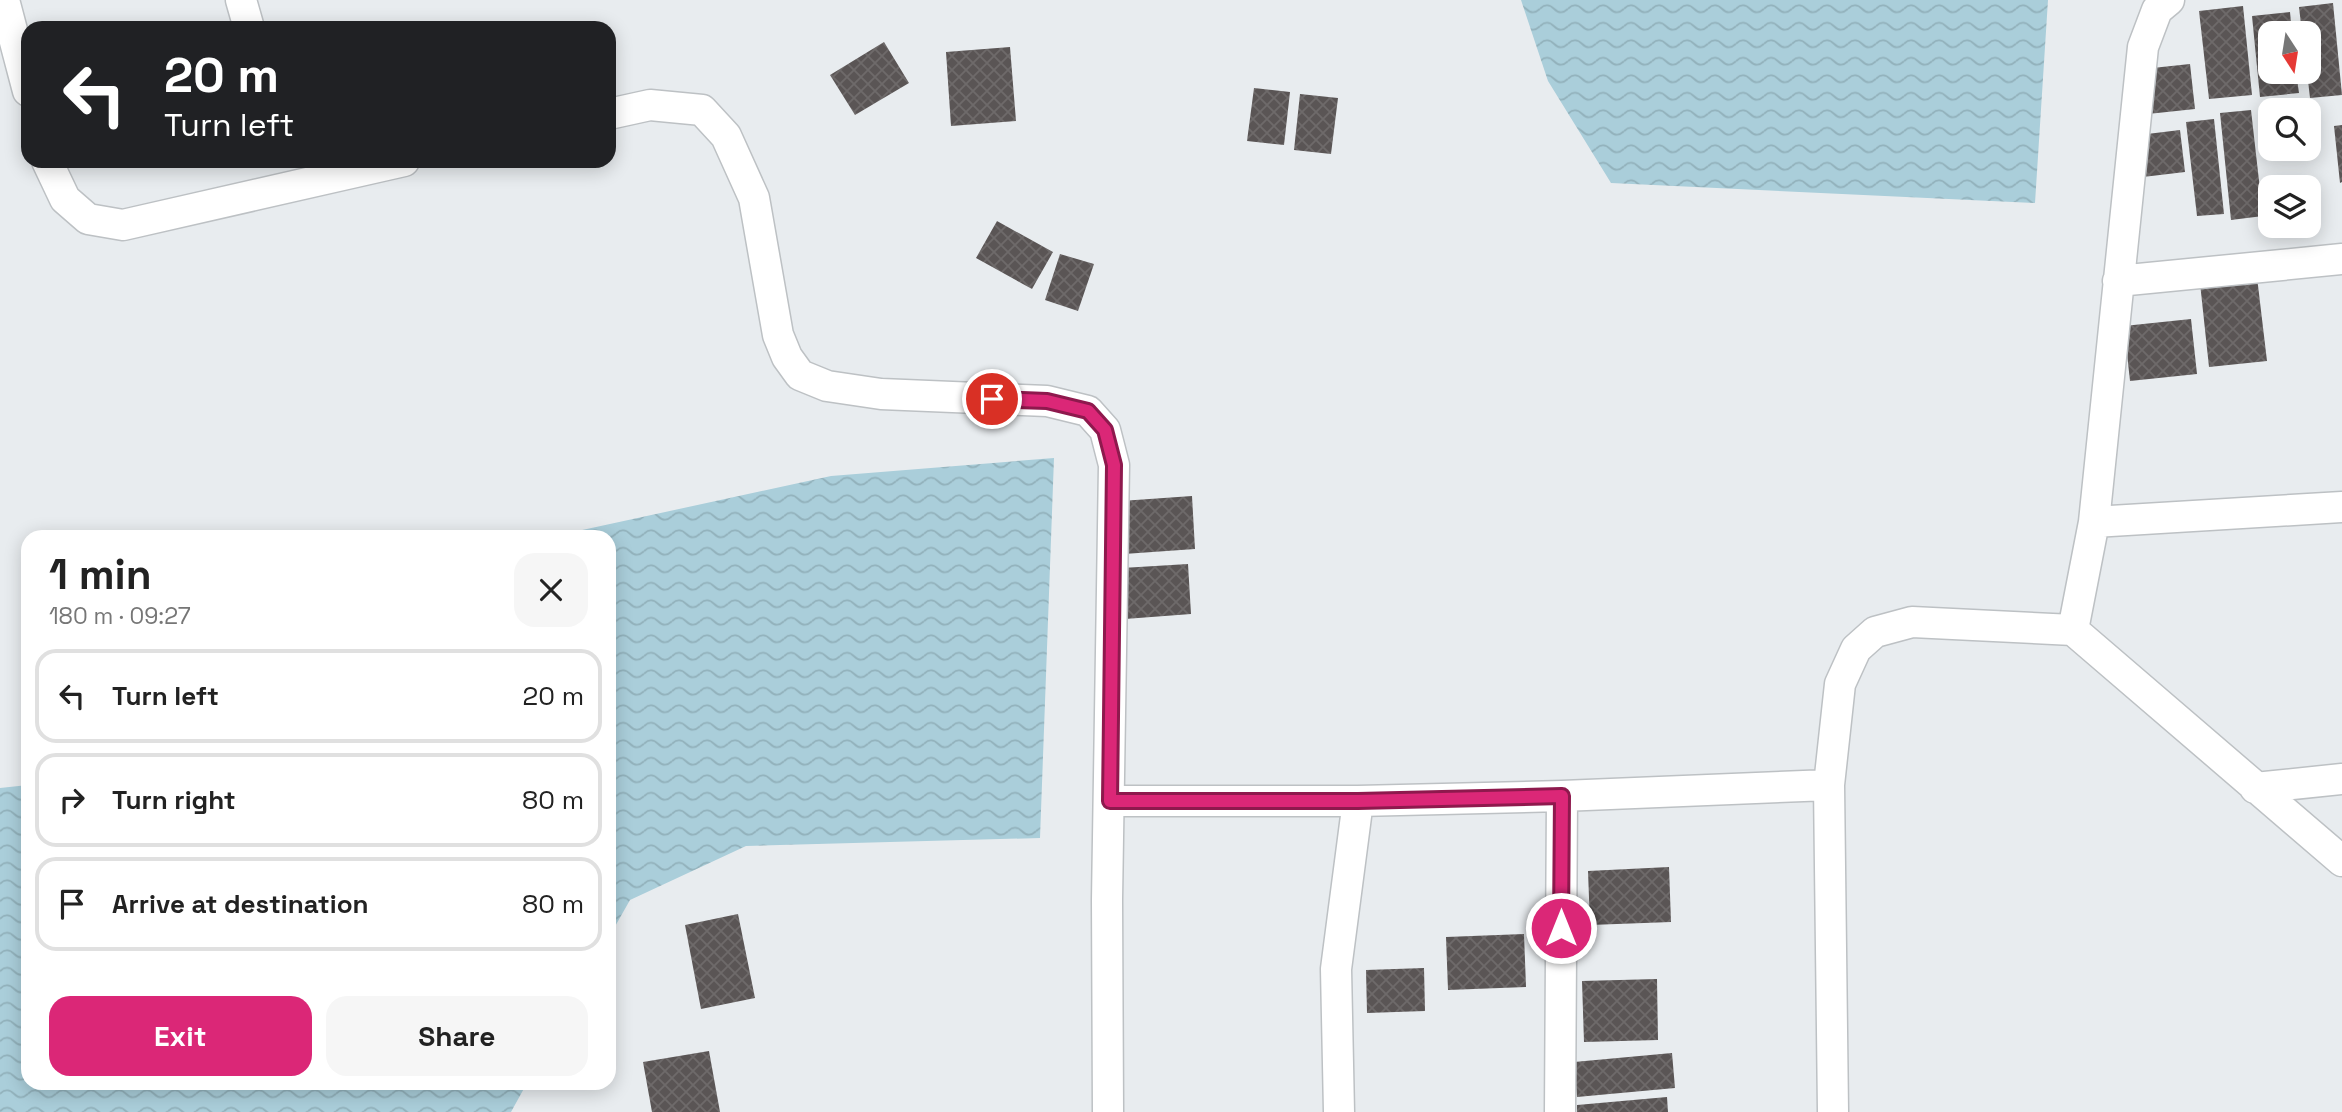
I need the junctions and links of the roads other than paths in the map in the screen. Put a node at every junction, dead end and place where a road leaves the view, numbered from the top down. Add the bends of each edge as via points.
1 (4, 0) edge
2 (241, 0) edge
3 (2161, 3) edge
4 (247, 21) edge
5 (21, 64) edge
6 (616, 112) edge
7 (50, 168) edge
8 (342, 168) edge
9 (289, 174) edge
10 (2342, 258) edge
11 (2118, 281) junction
12 (2342, 507) edge
13 (2094, 522) junction
14 (2073, 630) junction
15 (2342, 779) edge
16 (1829, 785) junction
17 (2255, 788) junction
18 (1562, 796) junction
19 (1110, 801) junction
20 (1358, 801) junction
21 (2342, 860) edge
22 (1108, 1112) edge
23 (1339, 1112) edge
24 (1560, 1112) edge
25 (1832, 1112) edge

1 - 5 street
2 - 4 street
3 - 11 street via 2143,47
6 - 19 street via 650,105 702,110 726,136 754,198 778,335 800,375 827,386 881,394 1047,401 1088,411 1105,430 1114,465
7 - 9 street via 65,199 88,219 123,225
8 - 9 street
10 - 11 street
11 - 13 street
12 - 13 street
13 - 14 street
14 - 16 street via 1912,622 1875,632 1856,649 1840,684
14 - 17 street
15 - 17 street
16 - 18 street
16 - 25 street
17 - 21 street
18 - 20 street
18 - 24 street
19 - 20 street
19 - 22 street
20 - 23 street via 1336,969

